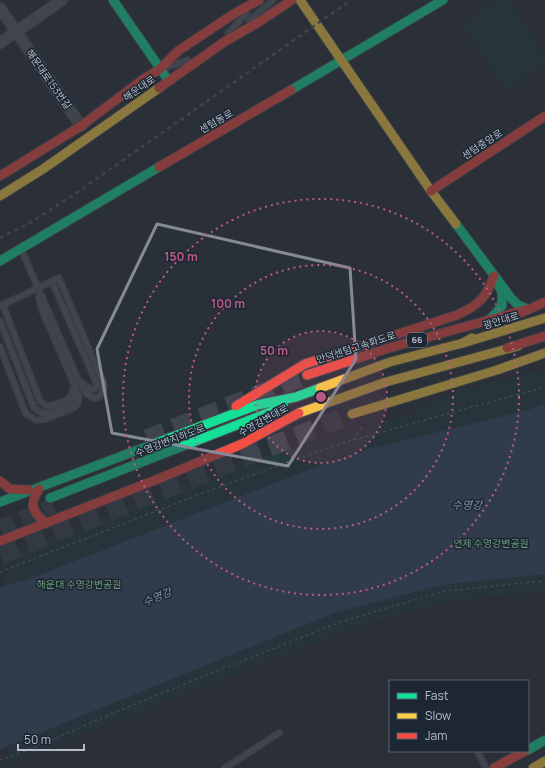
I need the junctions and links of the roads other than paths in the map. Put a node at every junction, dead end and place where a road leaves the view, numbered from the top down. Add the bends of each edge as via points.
1 (62, 0) edge
2 (113, 0) edge
3 (273, 0) edge
4 (292, 0) edge
5 (300, 0) edge
6 (443, 0) edge
7 (257, 1) edge
8 (0, 8) edge
9 (16, 31) junction
10 (224, 42) junction
11 (0, 43) edge
12 (342, 60) junction
13 (160, 69) junction
14 (169, 81) junction
15 (545, 116) edge
16 (81, 126) junction
17 (0, 176) edge
18 (431, 191) junction
19 (0, 196) edge
20 (21, 248) junction
21 (0, 261) edge
22 (494, 276) junction
23 (52, 282) junction
24 (38, 288) junction
25 (545, 302) edge
26 (1, 305) edge
27 (528, 309) junction
28 (545, 318) edge
29 (490, 319) junction
30 (0, 321) edge
31 (545, 336) edge
32 (545, 341) edge
33 (463, 343) junction
34 (0, 347) edge
35 (506, 348) junction
36 (545, 352) edge
37 (307, 375) tunnel mouth
38 (76, 381) junction
39 (296, 397) junction
40 (302, 412) junction
41 (352, 414) tunnel mouth
42 (208, 424) junction
43 (214, 446) dead end
44 (0, 481) edge
45 (36, 490) junction
46 (68, 501) dead end
47 (0, 502) edge
48 (46, 523) junction
49 (0, 541) edge
50 (279, 733) dead end
51 (545, 740) edge
52 (529, 749) edge
53 (478, 752) edge
54 (523, 752) edge
55 (545, 761) edge
56 (225, 768) edge
57 (486, 768) edge
58 (494, 768) edge
59 (533, 768) edge

1 - 9 street
2 - 13 main road
3 - 10 lane
4 - 10 main road, 해운대로
5 - 12 main road
6 - 12 main road, 센텀동로
7 - 13 main road, 해운대로 via 178,52
8 - 9 street, 해운대로153번길
9 - 11 street
9 - 16 street, 해운대로153번길
10 - 14 main road, 해운대로
12 - 18 main road
12 - 20 main road, 센텀동로
13 - 14 main road
13 - 16 main road, 해운대로
14 - 19 main road, 해운대로
15 - 18 main road, 센텀중앙로
16 - 17 main road, 해운대로
18 - 22 main road
20 - 21 main road, 센텀동로
20 - 24 lane
22 - 27 main road via 518,305
22 - 29 main road via 502,292 502,306
22 - 42 main road via 486,297 474,308 305,364
23 - 24 lane
23 - 38 lane via 97,388 92,390
23 - 38 lane via 59,278 103,383 103,391 99,397 93,398
24 - 26 lane
24 - 38 lane via 41,308
25 - 27 main road
26 - 38 lane via 40,401 46,406 68,400
27 - 29 main road, 만덕센텀고속화도로 / 66
27 - 33 main road
28 - 33 main road, 광안대로
29 - 37 main road, 만덕센텀고속화도로 / 66 via 390,347
30 - 38 lane via 34,408 43,414 72,404
31 - 35 main road
32 - 35 main road, 수영강변대로
33 - 39 main road, 수영강변대로 via 390,362
34 - 38 lane via 26,414 36,420 46,419 74,408 79,396
35 - 40 main road, 수영강변대로 via 386,382
36 - 41 main road via 513,365
39 - 42 main road, 수영강변대로 via 257,405
39 - 46 main road, 수영강변지하도로 via 270,412 52,502
40 - 43 main road
40 - 48 main road, 수영강변대로 via 242,444
42 - 45 main road, 수영강변대로
44 - 45 main road via 10,489
45 - 47 main road, 수영강변대로
45 - 48 main road via 33,509 36,517
48 - 49 main road, 수영강변대로
50 - 56 lane
51 - 52 main road
53 - 57 lane
54 - 58 main road
55 - 59 main road

